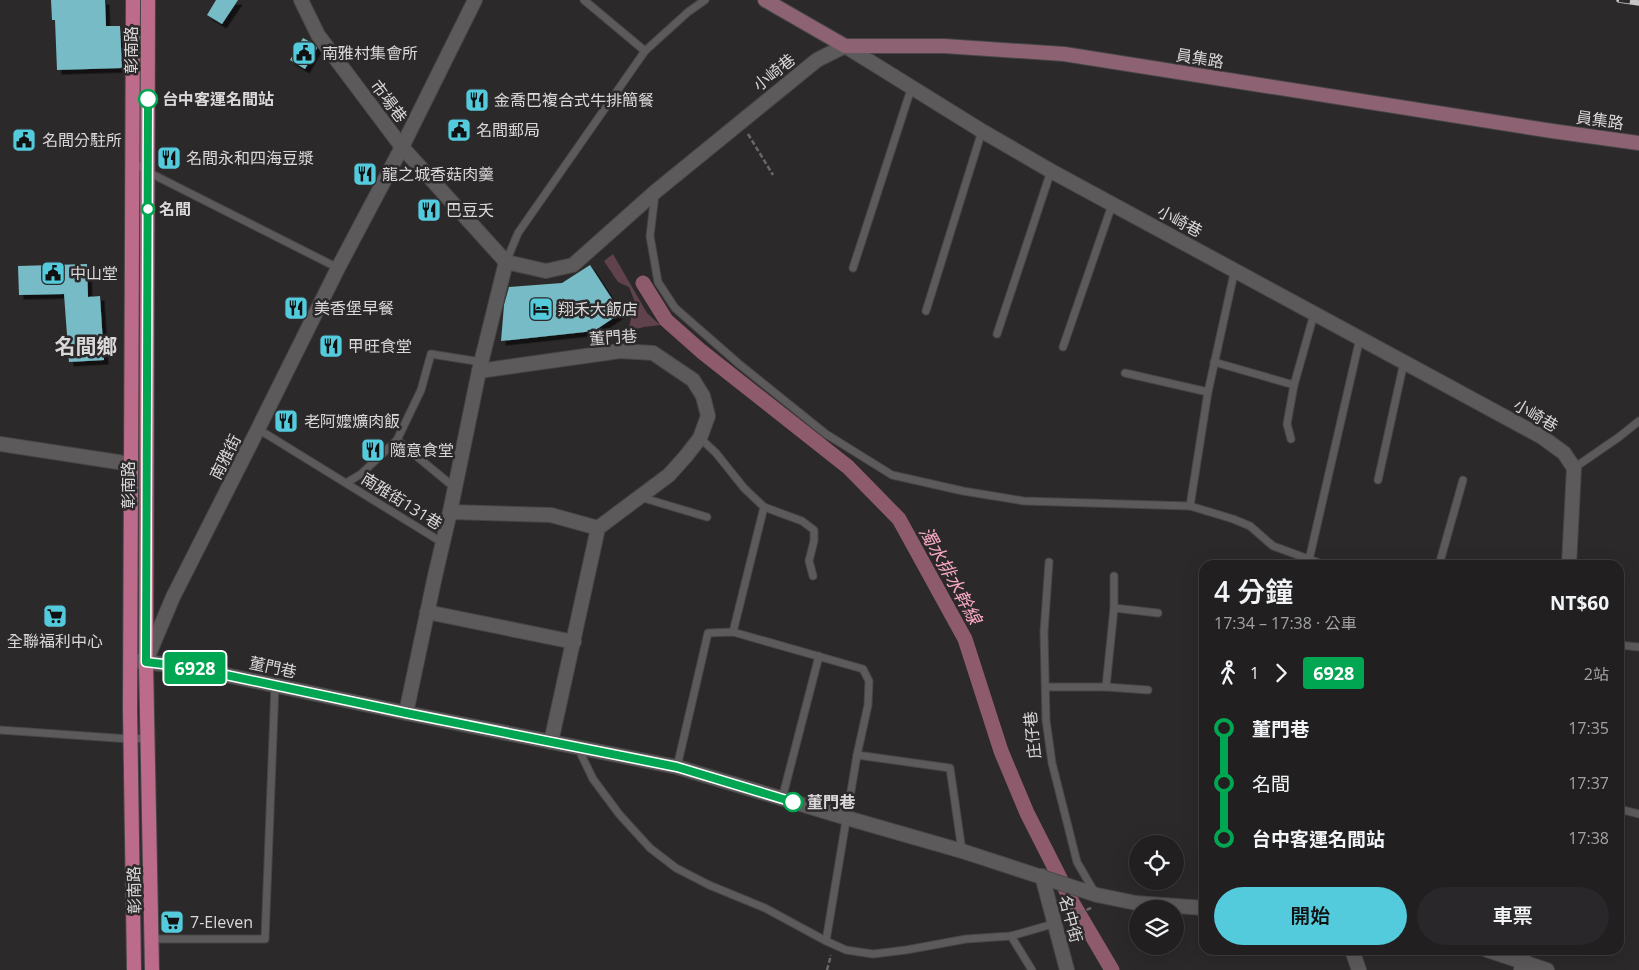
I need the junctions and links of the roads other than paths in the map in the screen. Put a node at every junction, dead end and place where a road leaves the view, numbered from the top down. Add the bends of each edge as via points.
1 (133, 0) edge
2 (148, 0) edge
3 (301, 0) edge
4 (475, 0) edge
5 (584, 0) edge
6 (705, 0) edge
7 (765, 0) edge
8 (845, 46) junction
9 (645, 51) junction
10 (912, 86) junction
11 (982, 131) junction
12 (1639, 143) edge
13 (402, 147) junction
14 (132, 162) junction
15 (1051, 171) junction
16 (148, 172) junction
17 (655, 192) junction
18 (1112, 205) junction
19 (506, 262) junction
20 (338, 268) junction
21 (853, 268) dead end
22 (1235, 269) junction
23 (926, 311) dead end
24 (1314, 314) junction
25 (997, 334) dead end
26 (1361, 338) junction
27 (1063, 348) dead end
28 (1214, 362) junction
29 (1404, 362) junction
30 (480, 367) junction
31 (1125, 373) dead end
32 (1294, 385) junction
33 (1208, 392) junction
34 (1639, 421) edge
35 (258, 429) junction
36 (700, 438) junction
37 (1291, 439) dead end
38 (397, 440) junction
39 (0, 444) edge
40 (131, 464) junction
41 (1574, 468) junction
42 (1378, 480) dead end
43 (1463, 480) dead end
44 (346, 483) junction
45 (455, 488) junction
46 (640, 497) junction
47 (1190, 506) junction
48 (764, 507) junction
49 (450, 512) junction
50 (706, 517) dead end
51 (598, 528) junction
52 (442, 543) junction
53 (1309, 560) joint
54 (1440, 560) edge
55 (1569, 560) edge
56 (1048, 562) dead end
57 (813, 576) dead end
58 (1114, 576) dead end
59 (1114, 608) junction
60 (427, 612) junction
61 (1158, 613) dead end
62 (733, 632) junction
63 (574, 642) junction
64 (1624, 646) edge
65 (1639, 647) edge
66 (819, 656) junction
67 (131, 661) junction
68 (146, 662) junction
69 (275, 685) junction
70 (1046, 687) junction
71 (1106, 687) junction
72 (1148, 690) dead end
73 (406, 713) junction
74 (0, 730) edge
75 (148, 738) junction
76 (130, 739) junction
77 (551, 742) junction
78 (577, 747) junction
79 (857, 755) junction
80 (677, 767) junction
81 (782, 799) junction
82 (1624, 810) edge
83 (1639, 814) edge
84 (847, 818) junction
85 (962, 851) junction
86 (1042, 876) junction
87 (1093, 894) junction
88 (1199, 908) edge
89 (1054, 924) junction
90 (1011, 936) junction
91 (152, 939) junction
92 (826, 941) junction
93 (1354, 955) edge
94 (1503, 955) edge
95 (1522, 961) edge
96 (134, 970) edge
97 (152, 970) edge
98 (1032, 970) edge
99 (1067, 970) edge
100 (1359, 970) edge
101 (1547, 970) edge

1 - 14 main road, 彰南路
2 - 16 main road, 彰南路
3 - 13 street, 市場巷 via 318,35
4 - 13 street, 南雅街
5 - 9 lane
6 - 9 lane
7 - 8 main road, 員集路
8 - 10 street, 小崎巷
8 - 12 main road, 員集路 via 944,46 1064,54
8 - 17 street, 小崎巷 via 817,60
9 - 19 lane via 518,233
10 - 11 street, 小崎巷
10 - 21 lane
11 - 15 street, 小崎巷
11 - 23 lane
13 - 19 street, 市場巷
13 - 20 street, 南雅街
14 - 16 lane
14 - 40 main road, 彰南路
15 - 18 street, 小崎巷
15 - 25 lane
16 - 20 lane
16 - 68 main road, 彰南路
17 - 19 street via 573,265 546,271
17 - 47 lane via 650,236 658,282 675,308 826,434 892,475 963,492 1024,501
18 - 22 street, 小崎巷
18 - 27 lane
19 - 30 street
20 - 35 street, 南雅街
22 - 24 street, 小崎巷
22 - 28 lane
24 - 26 street, 小崎巷
24 - 32 lane
26 - 29 street, 小崎巷
26 - 53 lane
28 - 32 lane
28 - 33 lane
29 - 41 street, 小崎巷 via 1542,437 1564,452
29 - 42 lane
30 - 36 street, 董門巷 via 620,351 653,353 693,380 702,396 708,416
30 - 38 lane, 南雅街131巷 via 430,354 421,390
30 - 45 street
31 - 33 lane
32 - 37 lane via 1287,424
33 - 47 lane
34 - 41 lane
35 - 44 lane, 南雅街131巷
35 - 68 street, 南雅街 via 173,598
36 - 46 street, 董門巷 via 669,475
36 - 48 lane
38 - 44 lane, 南雅街131巷 via 361,474
38 - 45 lane
39 - 40 street, 彰南路
40 - 67 main road, 彰南路
41 - 55 street
43 - 54 lane
44 - 52 lane, 南雅街131巷
45 - 49 street
46 - 50 lane
46 - 51 street, 董門巷
47 - 53 lane via 1250,526 1273,546
48 - 57 lane via 794,518 814,530 809,561
48 - 62 lane
49 - 51 street via 551,516
49 - 52 street
51 - 63 street
52 - 60 street
56 - 70 lane, 庄仔巷 via 1044,632
58 - 59 lane
59 - 61 lane
59 - 71 lane
60 - 63 street
60 - 73 street
62 - 66 lane
62 - 80 lane via 708,633
63 - 77 street
64 - 65 lane
66 - 79 lane via 864,669 869,681 868,706
66 - 81 lane
67 - 68 street, 董門巷
67 - 76 main road, 彰南路
68 - 69 street, 董門巷
68 - 75 main road, 彰南路
69 - 73 street, 董門巷
69 - 91 lane via 265,939
70 - 71 lane
70 - 87 lane, 庄仔巷 via 1046,720 1052,762 1077,862
71 - 72 lane
73 - 77 street, 董門巷
74 - 76 lane
75 - 76 lane
75 - 91 main road, 彰南路
76 - 96 main road, 彰南路
77 - 78 street, 董門巷
78 - 80 street, 董門巷
78 - 92 lane via 593,779 650,848 676,868 765,908
79 - 84 lane
79 - 85 lane via 950,768
80 - 81 street, 董門巷
81 - 84 street, 董門巷
82 - 83 lane
84 - 85 street, 董門巷
84 - 92 lane
85 - 86 street, 董門巷
86 - 87 street, 董門巷
86 - 89 street, 名中街
87 - 88 street via 1136,903
89 - 90 lane
89 - 99 street, 名中街
90 - 92 lane via 966,939 873,954 846,950
90 - 98 lane
91 - 97 main road, 彰南路
93 - 100 street
94 - 95 street
95 - 101 street

